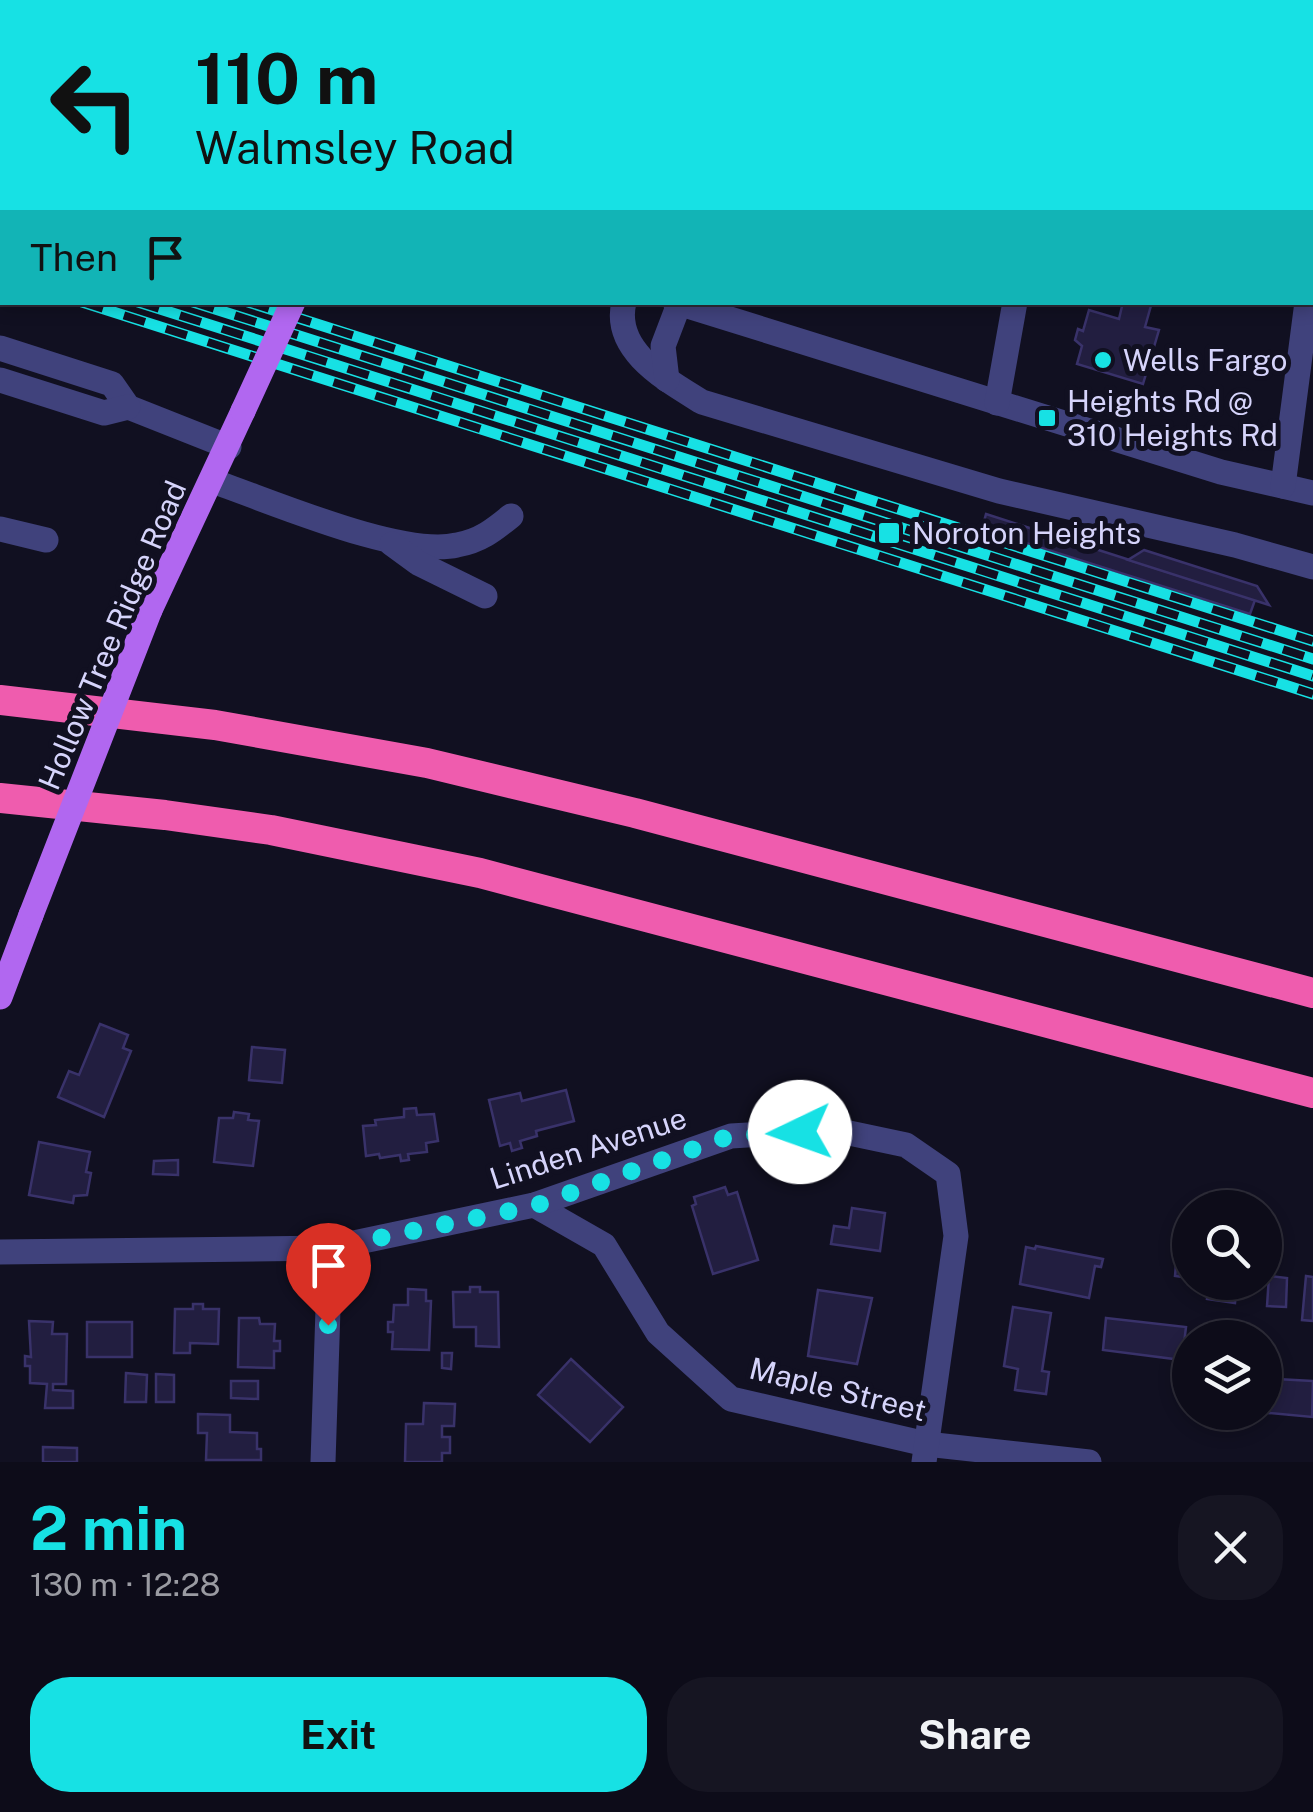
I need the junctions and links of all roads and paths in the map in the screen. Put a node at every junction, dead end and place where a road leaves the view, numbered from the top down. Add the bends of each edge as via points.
1 (293, 305) edge
2 (623, 305) edge
3 (676, 305) edge
4 (683, 305) edge
5 (1014, 305) edge
6 (1307, 305) edge
7 (0, 348) edge
8 (0, 380) edge
9 (668, 380) junction
10 (997, 402) junction
11 (128, 407) junction
12 (229, 447) junction
13 (212, 481) junction
14 (1283, 486) junction
15 (1313, 494) edge
16 (511, 516) dead end
17 (0, 529) edge
18 (46, 540) dead end
19 (388, 542) junction
20 (1313, 567) edge
21 (485, 596) dead end
22 (0, 700) edge
23 (0, 798) edge
24 (1313, 993) edge
25 (0, 997) edge
26 (1313, 1093) edge
27 (534, 1206) junction
28 (330, 1248) junction
29 (0, 1252) edge
30 (925, 1453) edge
31 (323, 1462) edge
32 (1089, 1462) edge

1 - 12 main road, Hollow Tree Ridge Road, bridge
2 - 9 street via 623,332
3 - 9 street via 663,346
4 - 10 street
5 - 10 street
6 - 14 street
7 - 11 street via 112,384
8 - 11 street via 104,413
9 - 20 street via 702,402 999,491
10 - 14 street
11 - 12 street
12 - 13 main road, Hollow Tree Ridge Road
13 - 19 street
13 - 25 main road, Hollow Tree Ridge Road, bridge via 150,610
14 - 15 street
16 - 19 street via 485,537 454,547
17 - 18 street
19 - 21 street
22 - 24 highway via 216,725 428,763
23 - 26 highway via 270,830 480,873
27 - 28 street, Linden Avenue
27 - 30 street, Maple Street via 604,1245 658,1333 732,1399
27 - 30 street, Linden Avenue via 730,1136 835,1130 906,1145 948,1174 956,1236
28 - 29 street, Linden Avenue
28 - 31 street
30 - 32 street, Maple Street

